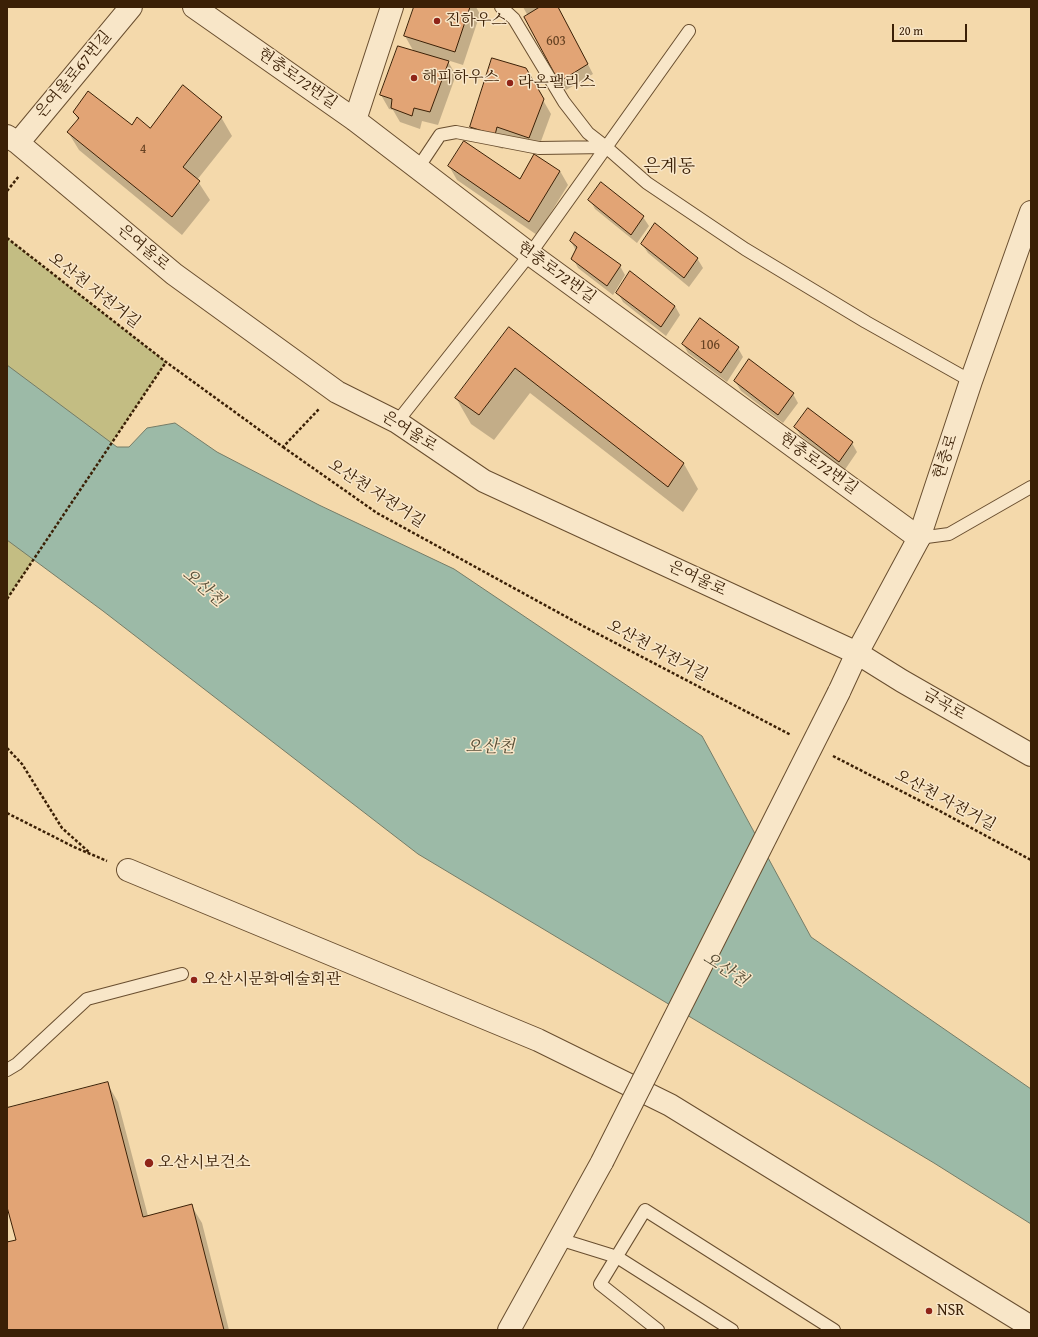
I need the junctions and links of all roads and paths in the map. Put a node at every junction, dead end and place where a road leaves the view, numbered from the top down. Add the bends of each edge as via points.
1 (131, 7) edge
2 (194, 7) edge
3 (392, 7) edge
4 (501, 7) edge
5 (689, 31) dead end
6 (355, 120) junction
7 (12, 139) edge
8 (606, 147) junction
9 (418, 168) junction
10 (1031, 212) edge
11 (7, 238) edge
12 (530, 254) junction
13 (166, 362) junction
14 (971, 381) junction
15 (336, 392) junction
16 (397, 422) junction
17 (283, 447) junction
18 (1031, 487) edge
19 (919, 538) junction
20 (7, 599) edge
21 (857, 652) junction
22 (795, 736) dead end
23 (7, 748) edge
24 (830, 754) dead end
25 (1031, 755) edge
26 (7, 813) edge
27 (1031, 860) edge
28 (128, 870) dead end
29 (182, 974) dead end
30 (7, 1070) edge
31 (559, 1239) junction
32 (617, 1257) junction
33 (1031, 1327) edge
34 (509, 1330) edge
35 (658, 1330) edge
36 (732, 1330) edge
37 (834, 1330) edge

1 - 7 street, 은여울로67번길
2 - 6 street, 현충로72번길
3 - 6 street
4 - 8 lane via 514,20 564,102 588,133
5 - 8 lane
6 - 9 street, 현충로72번길
7 - 15 street, 은여울로 via 174,274
8 - 9 lane via 539,148 456,132 440,136
8 - 12 lane
8 - 14 lane via 647,183 745,249 866,322
9 - 12 street, 현충로72번길
10 - 14 street, 현충로
11 - 13 path, 오산천 자전거길
12 - 16 lane
12 - 19 street, 현충로72번길
13 - 17 path, 오산천 자전거길
13 - 20 path
14 - 19 street, 현충로
15 - 16 street, 은여울로
15 - 17 path
16 - 21 street, 은여울로 via 484,481
17 - 22 path, 오산천 자전거길 via 377,513 583,626
18 - 19 lane via 949,534
19 - 21 street, 현충로
21 - 25 street, 금곡로
21 - 31 street, 현충로, bridge via 602,1162
23 - 26 path via 22,764 62,828 90,853
24 - 27 path, 오산천 자전거길
28 - 33 street via 538,1040 670,1105
29 - 30 lane via 87,1000 17,1064
31 - 32 lane
31 - 34 street, 현충로
32 - 35 lane via 600,1284
32 - 36 lane
32 - 37 lane via 645,1210

